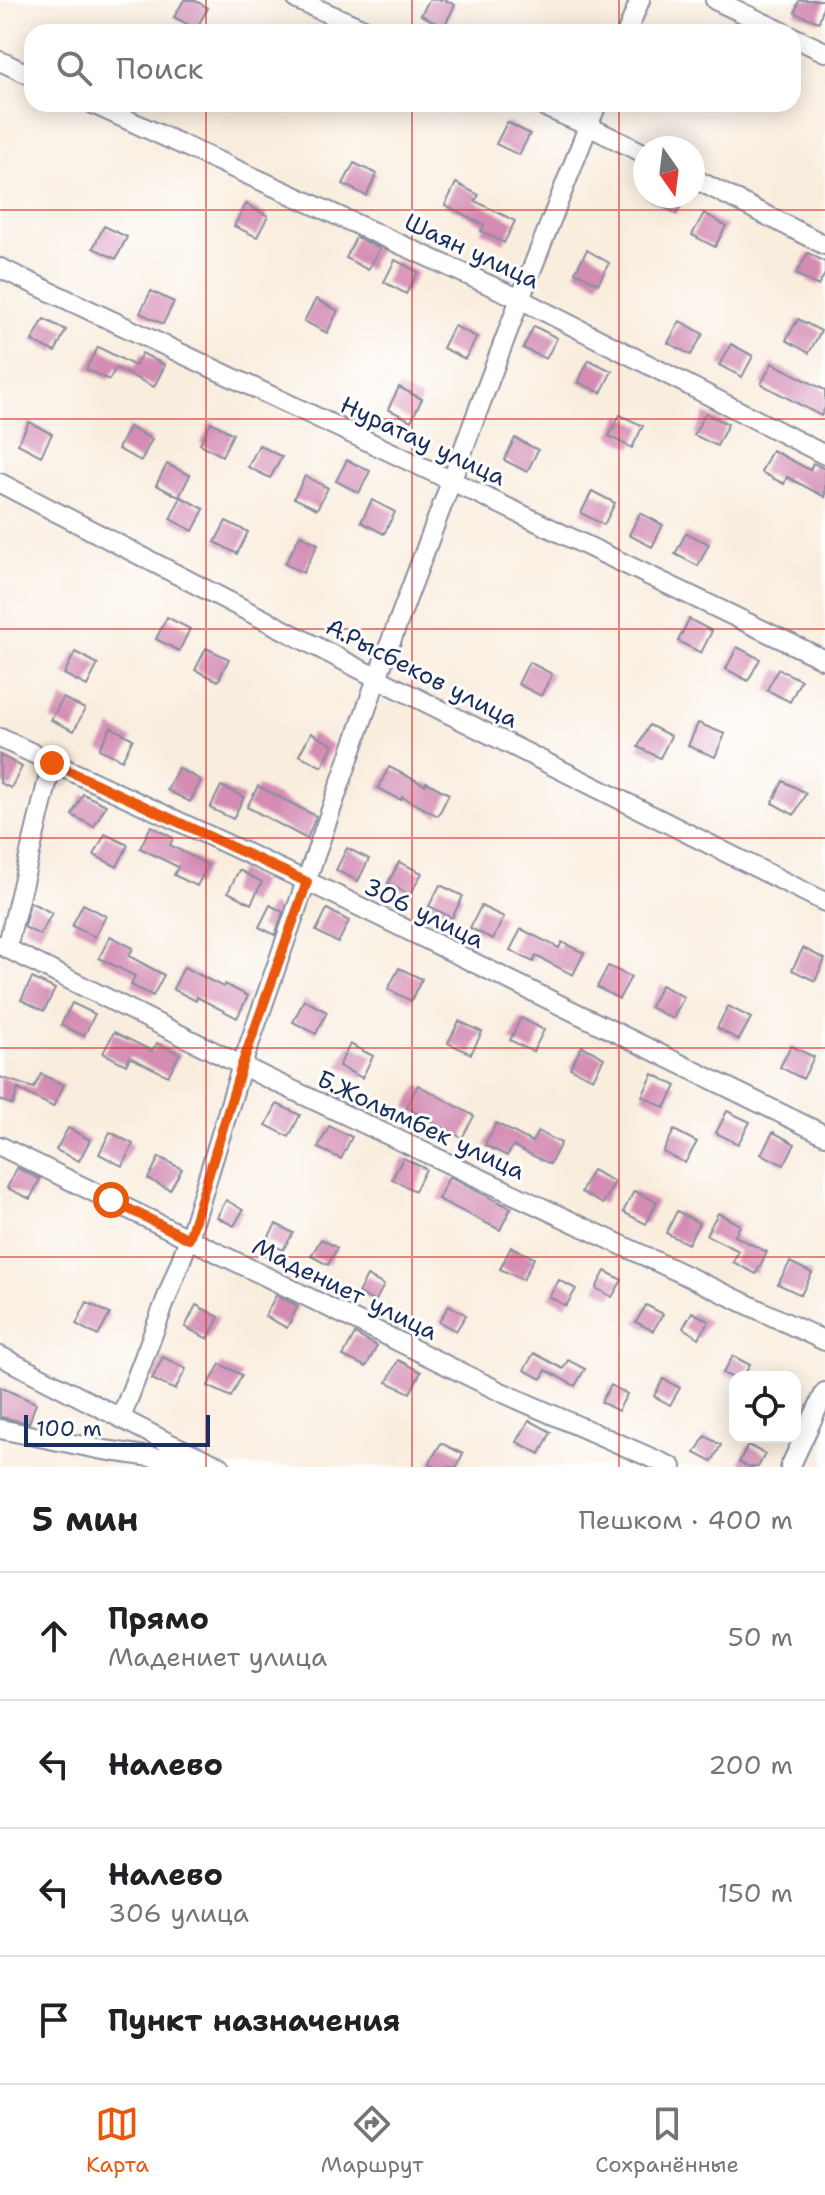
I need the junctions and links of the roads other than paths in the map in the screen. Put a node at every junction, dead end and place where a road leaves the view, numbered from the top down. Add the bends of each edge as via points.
1 (297, 0) edge
2 (640, 0) edge
3 (715, 0) edge
4 (352, 24) edge
5 (630, 24) edge
6 (766, 24) edge
7 (801, 41) edge
8 (825, 52) edge
9 (0, 61) edge
10 (24, 72) edge
11 (111, 112) edge
12 (556, 112) edge
13 (594, 112) edge
14 (588, 126) junction
15 (633, 148) edge
16 (705, 184) edge
17 (825, 245) edge
18 (0, 268) edge
19 (520, 299) junction
20 (825, 455) edge
21 (452, 481) junction
22 (0, 483) edge
23 (825, 660) edge
24 (377, 678) junction
25 (0, 738) edge
26 (52, 763) junction
27 (307, 882) junction
28 (825, 902) edge
29 (3, 947) edge
30 (242, 1065) junction
31 (825, 1135) edge
32 (0, 1146) edge
33 (189, 1239) junction
34 (825, 1341) edge
35 (0, 1356) edge
36 (825, 1392) edge
37 (121, 1418) junction
38 (818, 1428) edge
39 (0, 1429) edge
40 (97, 1458) edge
41 (221, 1467) edge
42 (672, 1467) edge
43 (790, 1467) edge

1 - 4 street
2 - 5 street
3 - 6 street
7 - 8 street
9 - 10 street
11 - 19 street, Шаян улица
12 - 14 street
13 - 14 street
14 - 15 street
14 - 19 street
16 - 17 street
18 - 21 street, Нуратау улица
19 - 20 street, Шаян улица
19 - 21 street
21 - 23 street, Нуратау улица
21 - 24 street
22 - 24 street, А.Рысбеков улица
24 - 27 street
24 - 28 street, А.Рысбеков улица
25 - 26 street, 306 улица
26 - 27 street, 306 улица
26 - 29 street
27 - 30 street
27 - 31 street, 306 улица
29 - 30 street, Б.Жолымбек улица
30 - 33 street
30 - 34 street, Б.Жолымбек улица
32 - 33 street, Мадениет улица
33 - 37 street
33 - 42 street, Мадениет улица via 501,1392
35 - 37 street
36 - 38 street
37 - 41 street
38 - 43 street
39 - 40 street
40 - 41 street

